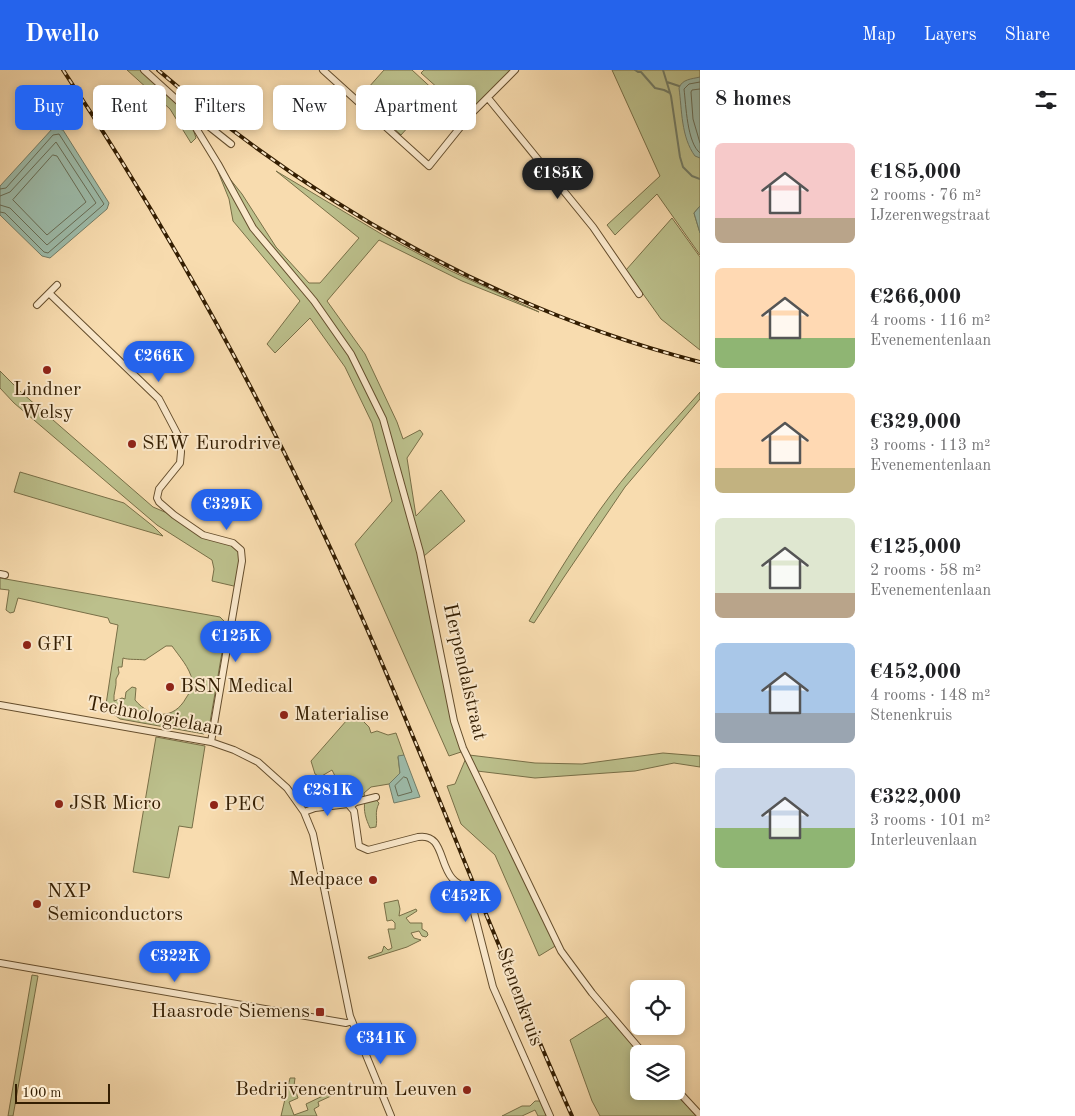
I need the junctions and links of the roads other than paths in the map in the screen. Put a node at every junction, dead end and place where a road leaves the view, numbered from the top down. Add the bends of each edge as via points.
1 (144, 70) edge
2 (323, 70) edge
3 (515, 70) edge
4 (488, 98) junction
5 (176, 99) edge
6 (197, 130) edge
7 (213, 130) edge
8 (231, 144) dead end
9 (57, 285) dead end
10 (49, 293) junction
11 (640, 294) dead end
12 (37, 305) dead end
13 (0, 705) edge
14 (211, 742) junction
15 (376, 798) dead end
16 (351, 806) junction
17 (304, 812) junction
18 (0, 963) edge
19 (352, 1021) junction
20 (636, 1045) edge
21 (685, 1099) edge
22 (390, 1116) edge
23 (550, 1116) edge
24 (700, 1116) edge

1 - 5 street
2 - 4 street via 428,166
3 - 4 street
4 - 11 street via 594,227
6 - 20 street, Herpendalstraat via 253,228 314,301 351,354 376,402 420,552 454,720 463,748 561,951 592,994
7 - 8 street
9 - 10 street
10 - 12 street
10 - 14 street via 159,399 180,439 181,452 180,463 159,489 159,502 203,535 233,544 241,550 241,570
13 - 14 street, Technologielaan
14 - 17 street, Technologielaan via 258,762 287,788
15 - 16 street
16 - 17 street via 343,804
16 - 23 street, Stenenkruis via 357,841 362,849 430,837 451,877 467,888 493,987
17 - 19 street, Technologielaan via 319,860
18 - 19 street via 346,1023
19 - 22 street, Technologielaan
21 - 24 street

